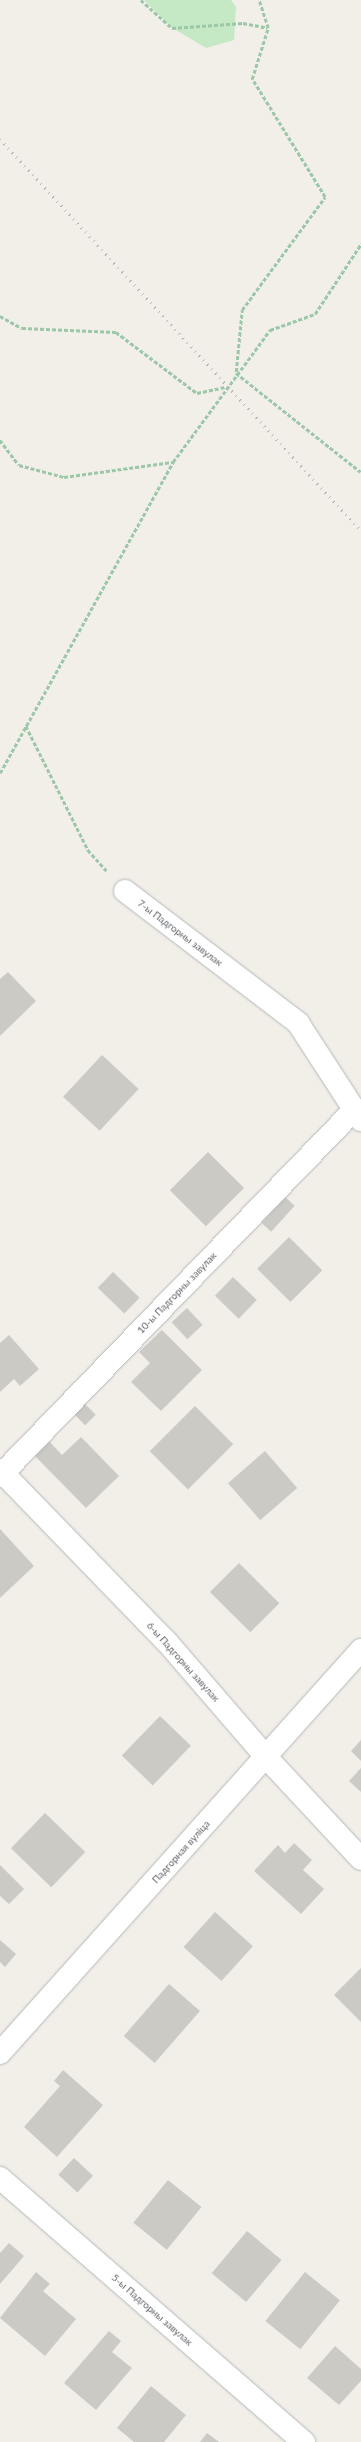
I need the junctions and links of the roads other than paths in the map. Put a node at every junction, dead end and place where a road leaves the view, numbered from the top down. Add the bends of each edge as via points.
1 (125, 891) road end
2 (358, 1115) edge
3 (1, 1473) edge
4 (361, 1650) edge
5 (266, 1757) junction
6 (361, 1859) edge
7 (0, 2053) edge
8 (0, 2178) edge
9 (304, 2442) edge

1 - 2 street, 7-ы Падгорны завулак via 298,1023
2 - 3 street, 10-ы Падгорны завулак
3 - 5 street, 6-ы Падгорны завулак via 166,1641
4 - 5 street, Падгорная вуліца
5 - 6 street, 6-ы Падгорны завулак
5 - 7 street, Падгорная вуліца
8 - 9 street, 5-ы Падгорны завулак

